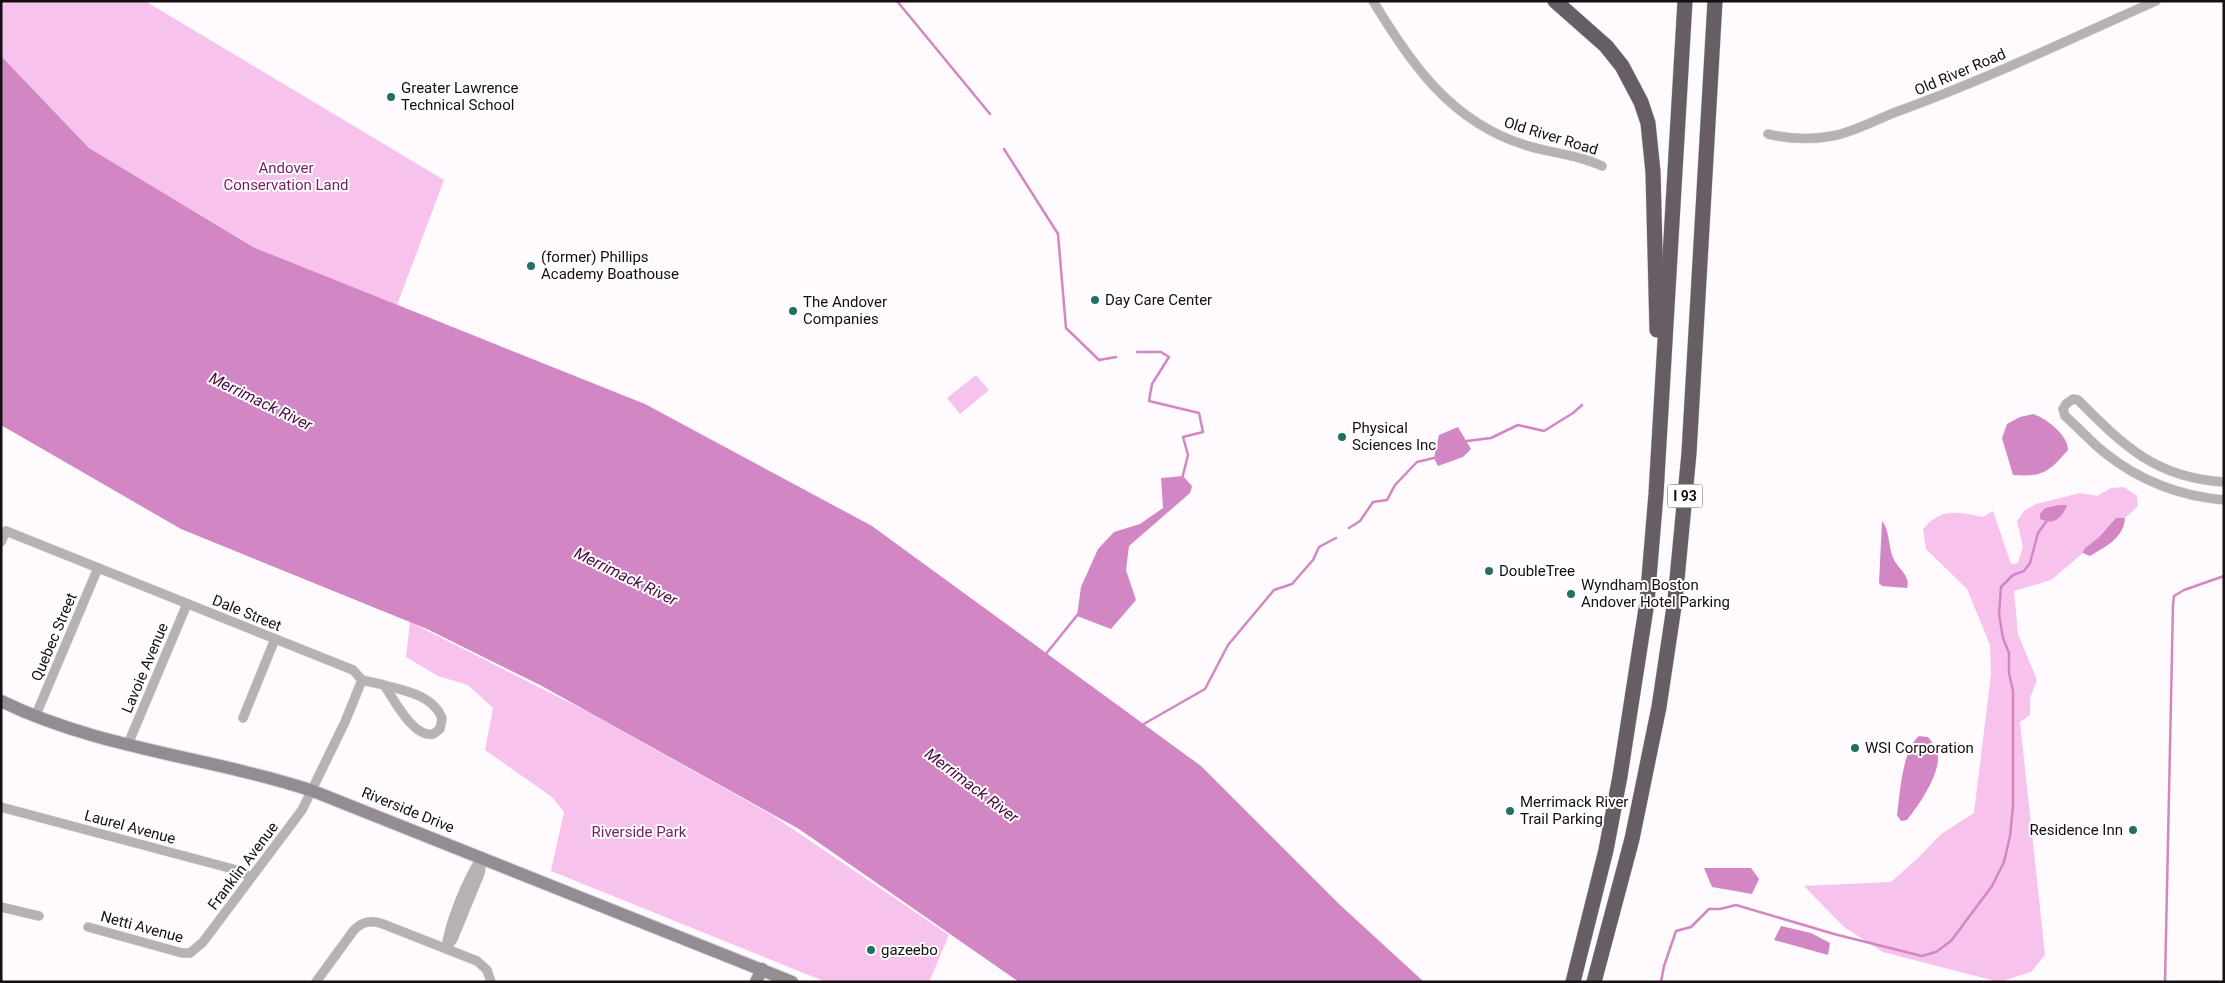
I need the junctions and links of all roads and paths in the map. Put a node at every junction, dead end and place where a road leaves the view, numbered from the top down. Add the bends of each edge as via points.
1 (1373, 1) edge
2 (1555, 1) edge
3 (1685, 1) edge
4 (1715, 1) edge
5 (2156, 1) edge
6 (1768, 134) dead end
7 (1602, 166) dead end
8 (1661, 404) junction
9 (2224, 482) edge
10 (2224, 500) edge
11 (1, 542) edge
12 (98, 568) junction
13 (187, 604) junction
14 (275, 639) junction
15 (362, 680) junction
16 (384, 685) junction
17 (1, 701) edge
18 (35, 717) junction
19 (243, 718) dead end
20 (128, 744) junction
21 (313, 791) junction
22 (1, 807) edge
23 (482, 857) junction
24 (251, 877) junction
25 (1, 907) edge
26 (39, 916) dead end
27 (88, 927) dead end
28 (446, 949) junction
29 (190, 953) joint
30 (762, 969) junction
31 (316, 982) edge
32 (491, 982) edge
33 (756, 982) edge
34 (792, 982) edge
35 (1573, 982) edge
36 (1594, 982) edge

1 - 7 street, Old River Road via 1429,83 1483,128 1526,146 1587,159
2 - 8 highway via 1606,46 1622,66 1648,123 1653,172
3 - 8 highway, I 93
4 - 36 highway, I 93 via 1689,453 1675,600 1659,707 1634,830
5 - 6 street, Old River Road via 2056,47 1850,131 1811,139 1788,139
8 - 35 highway, I 93 via 1648,583 1630,719 1606,850
9 - 10 street via 2176,473 2137,454 2120,442 2078,400 2072,399 2063,409 2065,416 2105,453 2136,473 2175,492
11 - 12 street, Dale Street via 6,531
12 - 13 street, Dale Street
12 - 18 street, Quebec Street
13 - 14 street, Dale Street
13 - 20 street, Lavoie Avenue
14 - 15 street, Dale Street via 353,670
14 - 19 street
15 - 16 street
15 - 21 street
16 - 16 street via 431,703 441,715 440,729 430,735 419,732
17 - 18 main road, Riverside Drive
18 - 20 main road, Riverside Drive via 94,737
20 - 21 main road, Riverside Drive via 252,772
21 - 23 main road, Riverside Drive
21 - 24 street, Franklin Avenue
22 - 24 street, Laurel Avenue via 233,869
23 - 28 street via 480,873
23 - 30 main road, Riverside Drive
24 - 29 street, Franklin Avenue via 203,942
25 - 26 street
27 - 29 street, Netti Avenue
28 - 31 street via 382,924 365,922 354,930
28 - 32 street via 482,965
30 - 33 main road
30 - 34 main road, Riverside Drive

